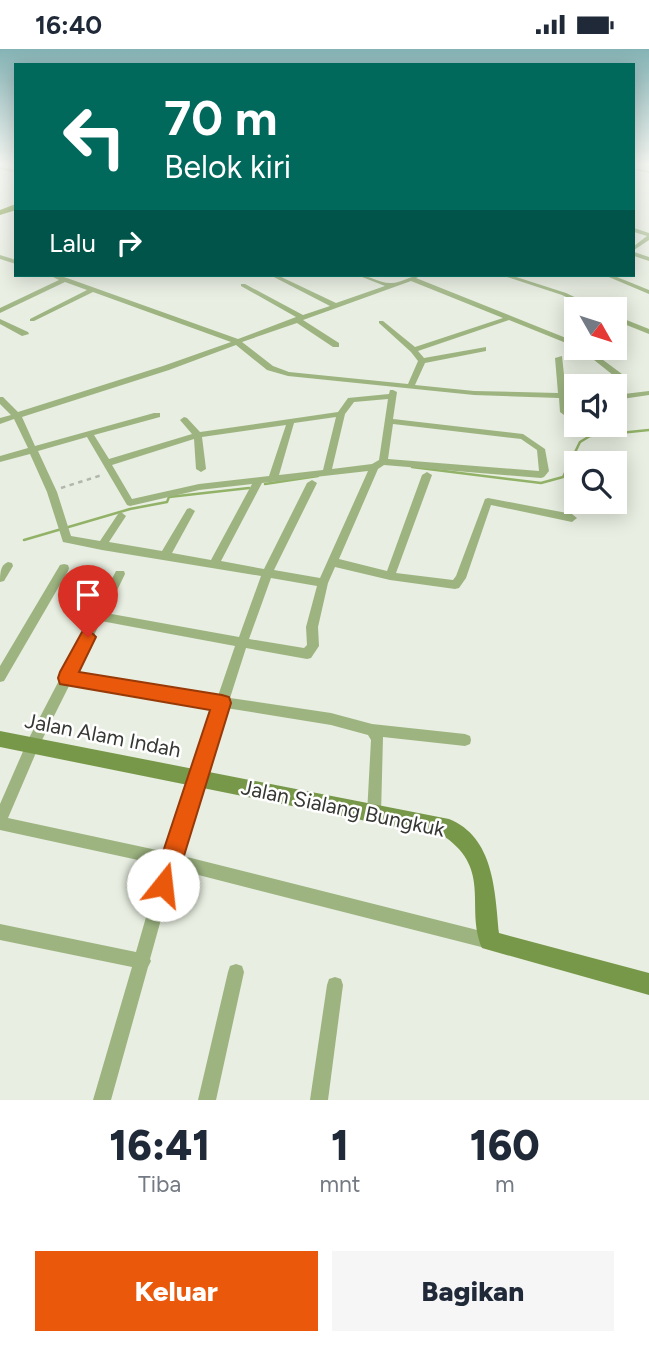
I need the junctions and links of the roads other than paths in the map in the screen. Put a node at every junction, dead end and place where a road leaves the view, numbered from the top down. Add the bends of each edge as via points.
1 (649, 236) edge
2 (635, 248) edge
3 (58, 277) edge
4 (277, 277) edge
5 (366, 277) edge
6 (416, 277) edge
7 (510, 277) edge
8 (612, 277) edge
9 (65, 279) junction
10 (412, 279) junction
11 (243, 285) dead end
12 (392, 286) junction
13 (91, 290) junction
14 (649, 292) edge
15 (571, 297) edge
16 (334, 305) junction
17 (0, 311) edge
18 (298, 318) junction
19 (509, 318) junction
20 (32, 320) dead end
21 (0, 321) edge
22 (381, 322) dead end
23 (627, 323) edge
24 (649, 332) edge
25 (25, 334) dead end
26 (564, 340) edge
27 (236, 341) junction
28 (336, 345) dead end
29 (482, 349) dead end
30 (414, 350) junction
31 (559, 358) dead end
32 (422, 361) junction
33 (599, 361) edge
34 (616, 374) edge
35 (394, 385) junction
36 (411, 386) junction
37 (649, 393) edge
38 (560, 394) junction
39 (564, 394) edge
40 (393, 396) junction
41 (627, 396) edge
42 (0, 399) edge
43 (564, 412) dead end
44 (341, 414) junction
45 (157, 415) dead end
46 (16, 416) junction
47 (184, 420) dead end
48 (0, 421) edge
49 (291, 421) junction
50 (391, 421) junction
51 (89, 434) junction
52 (198, 435) junction
53 (32, 450) junction
54 (0, 459) edge
55 (379, 465) junction
56 (109, 467) junction
57 (201, 468) dead end
58 (327, 471) junction
59 (427, 475) dead end
60 (273, 479) junction
61 (258, 482) junction
62 (312, 483) dead end
63 (190, 511) dead end
64 (121, 516) dead end
65 (572, 518) dead end
66 (102, 546) junction
67 (166, 554) junction
68 (215, 562) junction
69 (332, 562) junction
70 (8, 566) dead end
71 (64, 568) dead end
72 (268, 572) junction
73 (120, 574) dead end
74 (390, 576) junction
75 (0, 578) edge
76 (323, 583) junction
77 (98, 616) junction
78 (242, 643) junction
79 (0, 677) edge
80 (67, 678) junction
81 (222, 703) junction
82 (372, 730) junction
83 (0, 739) edge
84 (465, 740) dead end
85 (33, 744) junction
86 (198, 777) junction
87 (374, 814) junction
88 (0, 821) edge
89 (170, 860) junction
90 (0, 932) edge
91 (489, 941) junction
92 (143, 961) junction
93 (236, 972) dead end
94 (649, 984) edge
95 (335, 985) dead end
96 (102, 1100) edge
97 (207, 1100) edge
98 (318, 1100) edge

1 - 2 street
3 - 9 street
4 - 16 street
5 - 12 street
6 - 10 street
7 - 15 street
8 - 14 street
9 - 13 street
9 - 17 street
10 - 12 street
10 - 19 street
11 - 18 street
12 - 16 street
13 - 20 street
13 - 27 street
16 - 18 street
18 - 27 street
18 - 28 street
19 - 26 street
19 - 30 street
21 - 25 street
22 - 30 street
23 - 24 street
27 - 35 street via 277,371
27 - 46 street
29 - 32 street
30 - 32 street
31 - 38 street
32 - 36 street
33 - 34 street
35 - 36 street
35 - 40 street
36 - 38 street
37 - 41 street
38 - 39 street
38 - 43 street
40 - 44 street via 351,400
40 - 50 street
42 - 46 street
44 - 49 street
44 - 58 street
45 - 51 street
46 - 48 street
46 - 53 street
47 - 52 street
49 - 52 street
49 - 60 street
50 - 55 street
50 - 55 street via 521,436 541,449 544,471 541,475
51 - 53 street
51 - 56 street
52 - 56 street
52 - 57 street
53 - 54 street
53 - 66 street via 52,492 64,536
55 - 58 street
55 - 69 street
56 - 61 street via 130,503 200,487
58 - 60 street
59 - 74 street
60 - 61 street
61 - 68 street
62 - 72 street
63 - 67 street
64 - 66 street
65 - 74 street via 488,501 455,585
66 - 67 street
67 - 68 street
68 - 72 street
69 - 74 street
69 - 76 street
70 - 75 street
71 - 79 street
72 - 76 street
72 - 78 street
73 - 77 street
76 - 78 street via 312,627 313,646 307,654
77 - 78 street
77 - 80 street
78 - 81 street
80 - 81 street
80 - 85 street
81 - 82 street via 331,719
81 - 86 street
82 - 84 street
82 - 87 street via 377,739
83 - 85 street, Jalan Alam Indah
85 - 86 street, Jalan Alam Indah
85 - 88 street
86 - 87 street, Jalan Sialang Bungkuk
86 - 89 street
87 - 91 street, Jalan Sialang Bungkuk via 449,828 464,836 477,854 483,876
88 - 89 street
89 - 91 street
89 - 92 street
90 - 92 street
91 - 94 street
92 - 96 street
93 - 97 street
95 - 98 street

